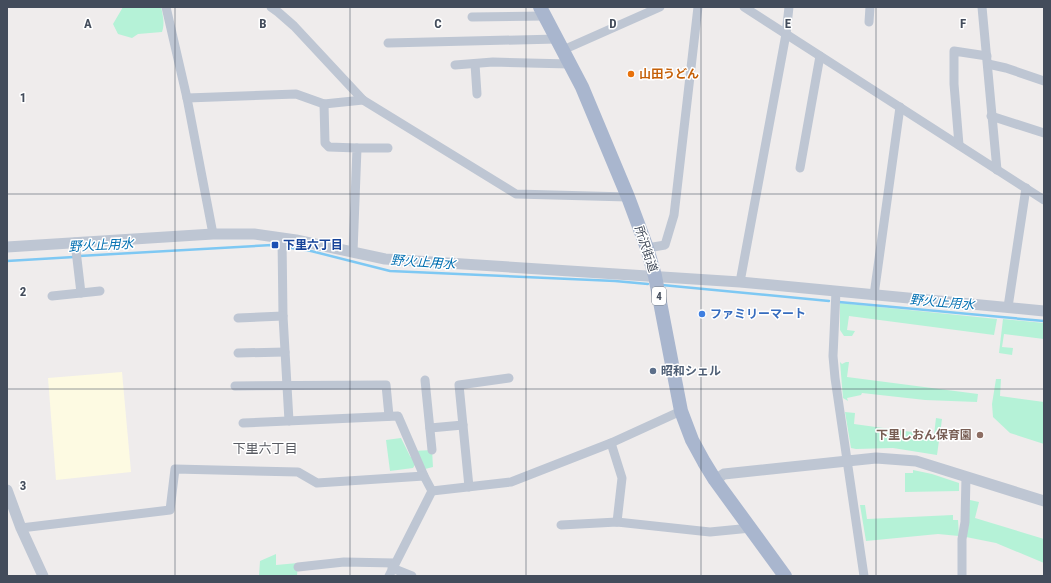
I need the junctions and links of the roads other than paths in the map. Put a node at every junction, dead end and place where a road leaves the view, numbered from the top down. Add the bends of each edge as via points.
1 (166, 7) edge
2 (270, 7) edge
3 (660, 7) edge
4 (698, 7) edge
5 (744, 7) edge
6 (789, 7) edge
7 (870, 7) edge
8 (982, 7) edge
9 (544, 10) edge
10 (754, 10) edge
11 (472, 17) dead end
12 (869, 22) dead end
13 (786, 34) junction
14 (388, 43) dead end
15 (560, 44) junction
16 (820, 56) junction
17 (987, 60) junction
18 (475, 64) junction
19 (570, 64) junction
20 (455, 65) dead end
21 (1044, 81) edge
22 (477, 94) dead end
23 (188, 98) junction
24 (363, 100) junction
25 (324, 104) junction
26 (900, 107) junction
27 (991, 116) junction
28 (1044, 133) edge
29 (959, 145) junction
30 (357, 148) junction
31 (388, 148) dead end
32 (800, 168) dead end
33 (997, 170) junction
34 (1026, 188) junction
35 (628, 197) junction
36 (1044, 200) edge
37 (213, 234) junction
38 (282, 240) junction
39 (76, 246) junction
40 (7, 247) edge
41 (647, 248) junction
42 (353, 252) junction
43 (655, 276) junction
44 (740, 282) junction
45 (100, 291) dead end
46 (836, 291) junction
47 (81, 293) junction
48 (874, 294) junction
49 (52, 296) dead end
50 (1008, 307) junction
51 (1044, 311) edge
52 (283, 316) junction
53 (238, 318) dead end
54 (285, 352) junction
55 (238, 353) dead end
56 (509, 378) dead end
57 (425, 380) dead end
58 (236, 386) dead end
59 (287, 386) junction
60 (681, 411) junction
61 (389, 416) junction
62 (290, 421) junction
63 (243, 423) dead end
64 (463, 425) junction
65 (430, 428) junction
66 (611, 444) junction
67 (432, 450) dead end
68 (847, 460) junction
69 (424, 476) junction
70 (966, 477) junction
71 (715, 480) junction
72 (469, 487) junction
73 (7, 490) edge
74 (432, 491) junction
75 (1044, 501) edge
76 (617, 522) junction
77 (561, 526) dead end
78 (21, 528) junction
79 (751, 528) junction
80 (298, 567) dead end
81 (392, 569) edge
82 (43, 576) edge
83 (412, 576) edge
84 (784, 576) edge
85 (864, 576) edge
86 (962, 576) edge

1 - 23 street
2 - 24 street via 294,26
3 - 15 street
4 - 41 street via 674,216 665,245
5 - 10 street
6 - 13 street
7 - 12 street
8 - 17 street
9 - 11 street
9 - 15 main road, 所沢街道 / 4
10 - 13 street
13 - 16 street
13 - 44 street
14 - 15 street
15 - 19 main road, 所沢街道 / 4
16 - 26 street
16 - 32 street
17 - 21 street
17 - 27 street
17 - 29 street via 954,51
18 - 19 street
18 - 20 street
18 - 22 street
19 - 35 main road, 所沢街道 / 4
23 - 25 street via 296,94
23 - 37 street
24 - 25 street
24 - 35 street via 516,194
25 - 30 street via 325,143 329,148
26 - 29 street
26 - 48 street
27 - 28 street
27 - 33 street
29 - 33 street
30 - 31 street
30 - 42 street
33 - 34 street
34 - 36 street
34 - 50 street
35 - 41 main road, 所沢街道 / 4
37 - 38 street via 254,234
37 - 39 street
38 - 42 street via 296,240
38 - 52 street
39 - 40 street
39 - 47 street
41 - 43 main road, 所沢街道 / 4
42 - 43 street via 385,259
43 - 44 street
43 - 60 main road, 所沢街道 / 4
44 - 46 street
45 - 47 street
46 - 48 street
46 - 68 street via 833,356
47 - 49 street
48 - 50 street
50 - 51 street
52 - 53 street
52 - 54 street
54 - 55 street
54 - 59 street
56 - 64 street via 459,385
57 - 65 street
58 - 59 street
59 - 61 street via 386,385
59 - 62 street
60 - 66 street
60 - 71 main road, 所沢街道 / 4 via 692,440
61 - 62 street
61 - 69 street via 398,416
62 - 63 street
64 - 65 street
64 - 72 street
65 - 67 street
66 - 72 street via 511,482
66 - 76 street via 622,478
68 - 70 street via 876,458 916,461
68 - 71 street via 724,474
68 - 85 street
69 - 74 street
69 - 78 street via 317,483 298,472 175,470 170,510
70 - 75 street
70 - 86 street
71 - 79 main road, 所沢街道 / 4
72 - 74 street
73 - 78 street
74 - 81 street
76 - 77 street
76 - 79 street via 710,532
78 - 82 street
79 - 84 main road, 所沢街道 / 4
80 - 81 street via 344,562
81 - 83 street

